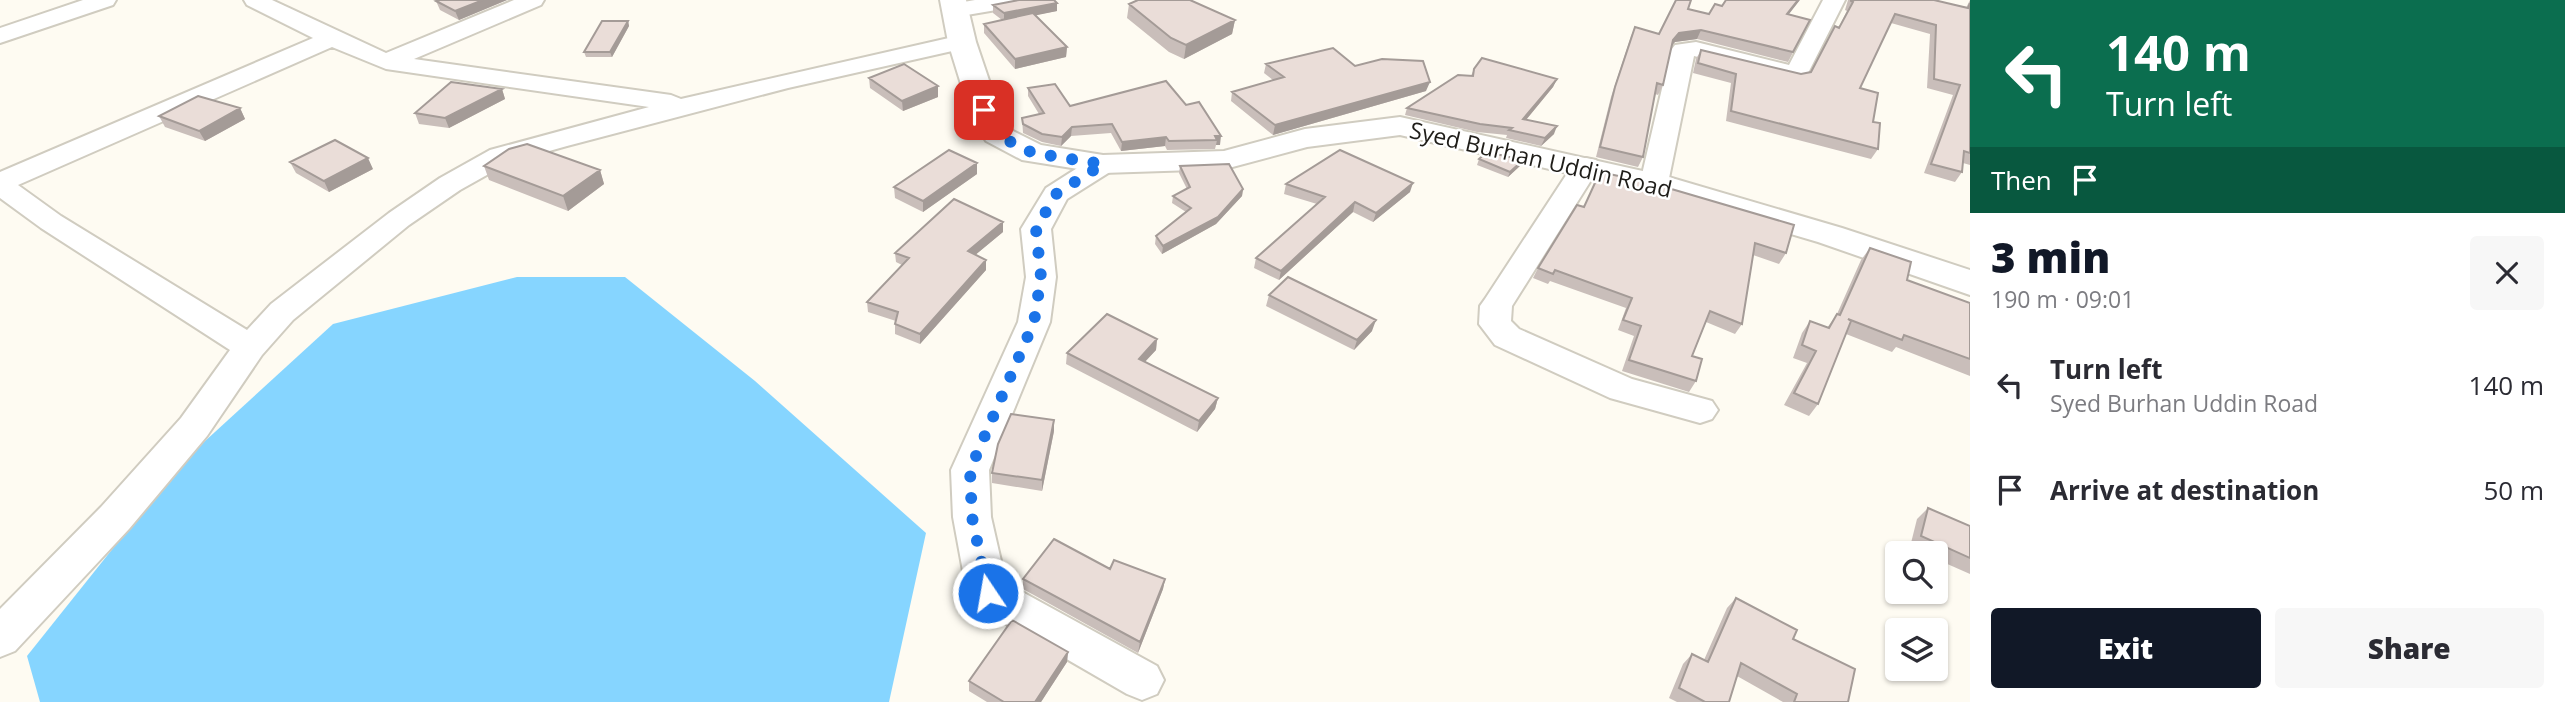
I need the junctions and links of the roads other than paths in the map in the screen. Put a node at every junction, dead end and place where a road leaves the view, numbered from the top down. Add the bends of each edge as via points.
1 (105, 0) edge
2 (255, 0) edge
3 (533, 0) edge
4 (1014, 0) edge
5 (1835, 0) edge
6 (954, 5) edge
7 (0, 36) edge
8 (332, 38) junction
9 (962, 42) junction
10 (386, 62) junction
11 (688, 105) junction
12 (1103, 164) junction
13 (1586, 166) junction
14 (0, 183) edge
15 (1654, 183) junction
16 (1970, 283) edge
17 (250, 347) junction
18 (1700, 410) dead end
19 (0, 638) edge
20 (1142, 680) dead end

1 - 7 street
2 - 8 street
3 - 10 street
4 - 6 street
5 - 15 street via 1796,74 1696,49 1683,50
6 - 9 street, Syed Burhan Uddin Road
8 - 10 street
8 - 14 street
9 - 11 street
9 - 12 street, Syed Burhan Uddin Road via 997,135 1033,153
10 - 11 street
11 - 17 street via 480,165 321,278
12 - 13 street, Syed Burhan Uddin Road via 1225,160 1305,138 1400,126
12 - 20 street via 1056,194 1036,229 1041,277 1034,322 970,470 972,517 988,593
13 - 15 street, Syed Burhan Uddin Road
13 - 18 street via 1496,306 1495,324 1507,337 1622,389
14 - 17 street via 51,222
15 - 16 street, Syed Burhan Uddin Road via 1830,235
17 - 19 street via 194,427

